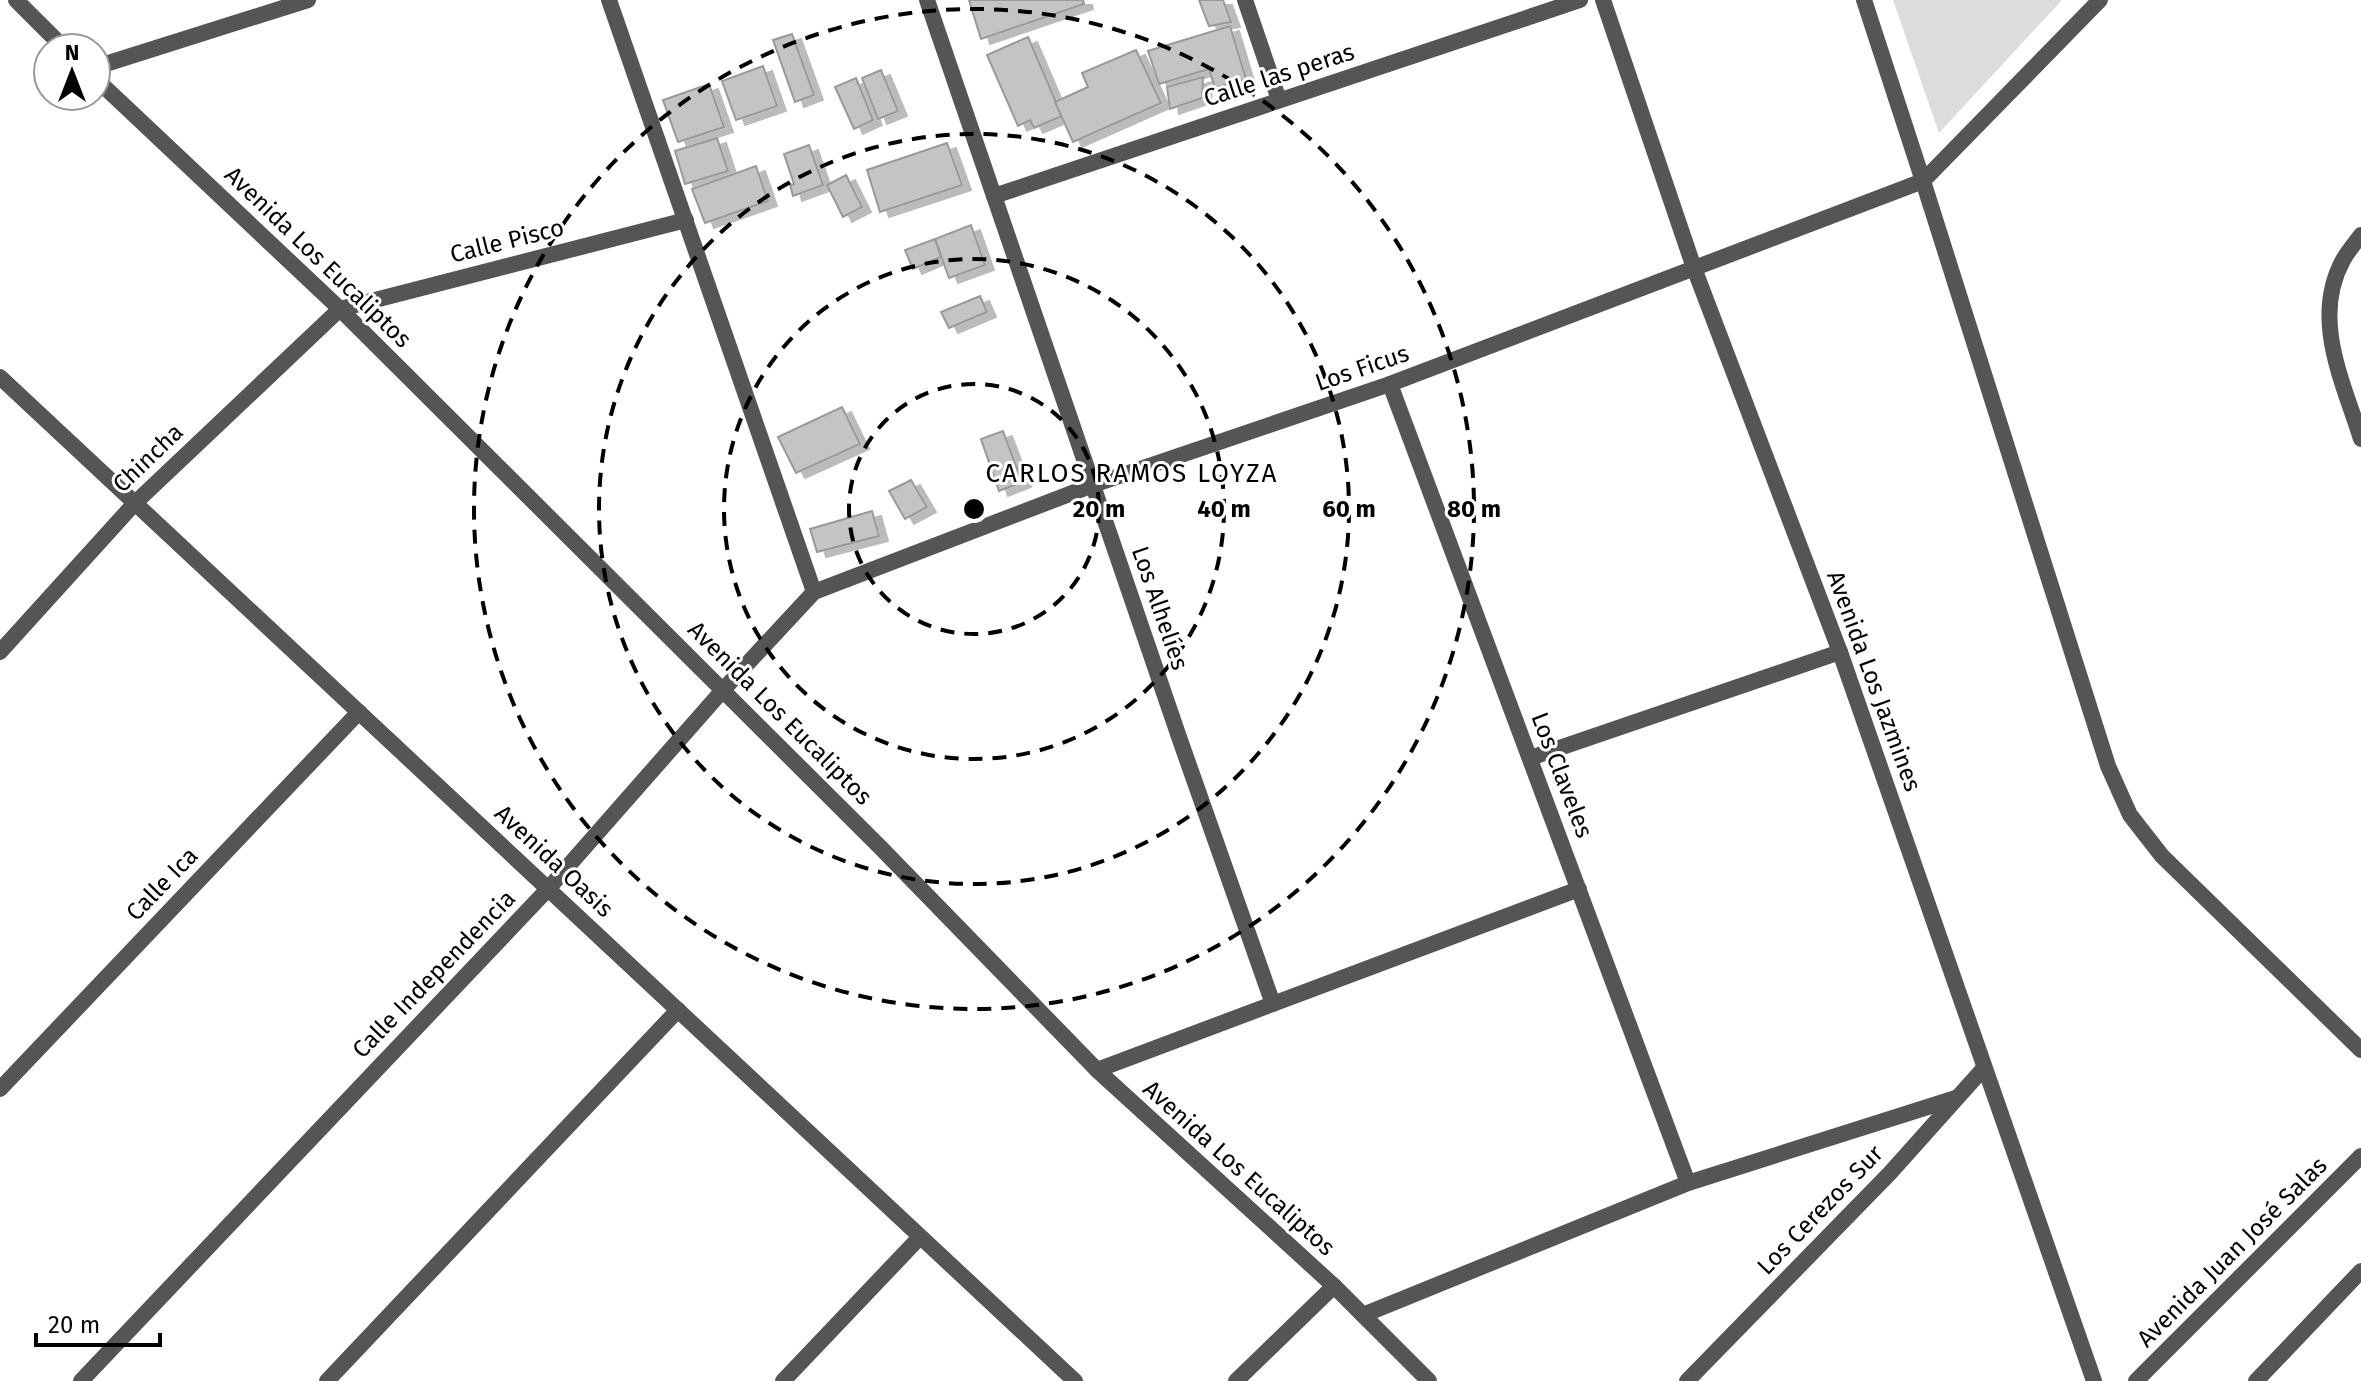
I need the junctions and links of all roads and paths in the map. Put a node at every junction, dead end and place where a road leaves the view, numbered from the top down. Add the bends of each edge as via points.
1 (16, 0) edge
2 (34, 0) edge
3 (308, 0) edge
4 (609, 0) edge
5 (927, 0) edge
6 (1245, 0) edge
7 (1580, 0) edge
8 (1603, 0) edge
9 (1864, 0) edge
10 (2100, 0) edge
11 (43, 27) junction
12 (48, 32) edge
13 (112, 62) edge
14 (112, 94) edge
15 (1279, 100) junction
16 (1923, 181) junction
17 (994, 196) junction
18 (686, 220) junction
19 (2361, 235) edge
20 (1694, 268) junction
21 (340, 309) junction
22 (0, 377) edge
23 (1390, 384) junction
24 (2361, 439) edge
25 (1093, 485) junction
26 (135, 503) junction
27 (814, 592) junction
28 (0, 652) edge
29 (1840, 652) junction
30 (723, 690) junction
31 (359, 712) junction
32 (1530, 758) junction
33 (548, 889) junction
34 (1579, 889) junction
35 (1273, 1004) junction
36 (678, 1010) junction
37 (2361, 1050) edge
38 (1984, 1068) junction
39 (1097, 1070) junction
40 (0, 1089) edge
41 (1956, 1098) junction
42 (2361, 1156) edge
43 (1688, 1183) junction
44 (920, 1237) junction
45 (2361, 1271) edge
46 (1334, 1286) junction
47 (1363, 1315) junction
48 (81, 1381) edge
49 (327, 1381) edge
50 (783, 1381) edge
51 (1075, 1381) edge
52 (1236, 1381) edge
53 (1429, 1381) edge
54 (1687, 1381) edge
55 (2094, 1381) edge
56 (2136, 1381) edge
57 (2256, 1381) edge

1 - 11 street
2 - 11 street
3 - 13 street
4 - 18 street
5 - 17 street, Los Alhelíes
6 - 15 street
7 - 15 street, Calle las peras
8 - 20 street, Avenida Los Jazmines
9 - 16 street
10 - 16 street
11 - 12 street
14 - 21 street, Avenida Los Eucaliptos
15 - 17 street, Calle las peras
16 - 20 street, Los Ficus
16 - 37 street via 2108,766 2130,815 2162,856
17 - 25 street, Los Alhelíes
18 - 21 street, Calle Pisco
18 - 27 street
19 - 24 street via 2342,261 2329,299 2329,337
20 - 23 street, Los Ficus
20 - 29 street, Avenida Los Jazmines
21 - 26 street, Chincha
21 - 30 street, Avenida Los Eucaliptos
22 - 26 street, Avenida Oasis
23 - 25 street, Los Ficus
23 - 32 street, Los Claveles
25 - 27 street, Los Ficus
25 - 35 street, Los Alhelíes
26 - 28 street, Chincha
26 - 31 street, Avenida Oasis
27 - 30 street, Calle Independencia
29 - 32 street
29 - 38 street, Avenida Los Jazmines
30 - 33 street, Calle Independencia
30 - 39 street, Avenida Los Eucaliptos
31 - 33 street, Avenida Oasis
31 - 40 street, Calle Ica
32 - 34 street, Los Claveles
33 - 36 street, Avenida Oasis
33 - 48 street, Calle Independencia
34 - 35 street
34 - 43 street, Los Claveles
35 - 39 street
36 - 44 street, Avenida Oasis
36 - 49 street
38 - 41 street, Los Cerezos Sur
38 - 55 street, Avenida Los Jazmines
39 - 46 street, Avenida Los Eucaliptos
41 - 43 street
41 - 54 street, Los Cerezos Sur
42 - 56 street, Avenida Juan José Salas
43 - 47 street
44 - 50 street
44 - 51 street, Avenida Oasis
45 - 57 street
46 - 47 street, Avenida Los Eucaliptos
46 - 52 street
47 - 53 street, Avenida Los Eucaliptos

